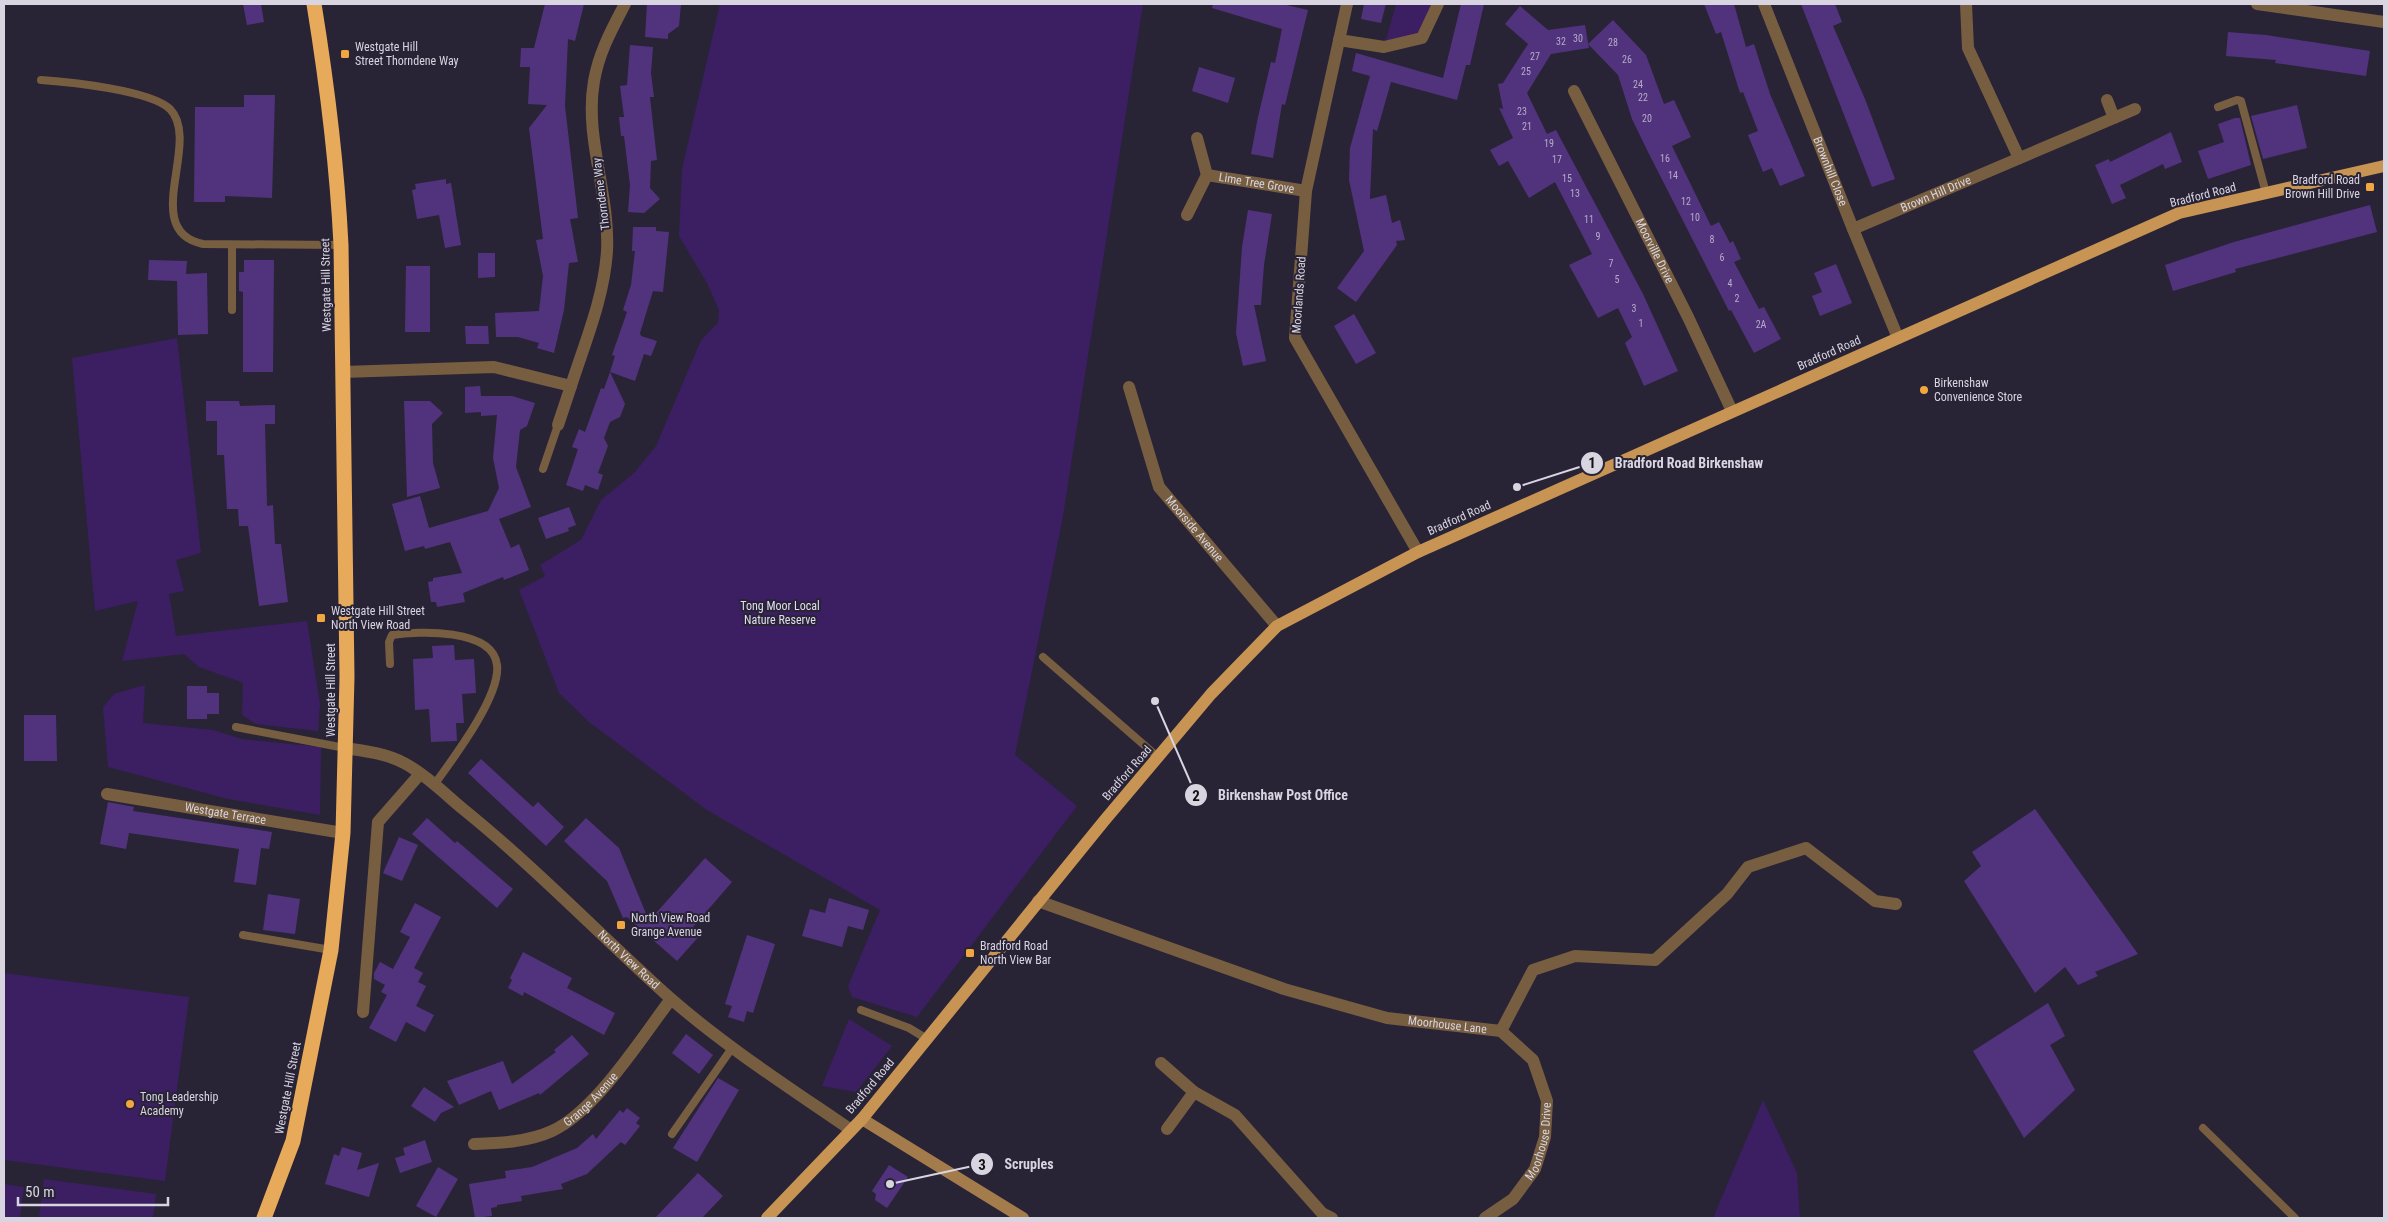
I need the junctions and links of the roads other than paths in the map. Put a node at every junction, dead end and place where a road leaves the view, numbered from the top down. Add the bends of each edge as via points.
1 (314, 4) edge
2 (624, 4) edge
3 (1347, 4) edge
4 (1438, 4) edge
5 (1764, 4) edge
6 (1966, 4) edge
7 (2257, 4) edge
8 (2384, 22) edge
9 (1339, 40) junction
10 (41, 80) dead end
11 (1574, 91) dead end
12 (2107, 100) dead end
13 (2218, 107) dead end
14 (2134, 109) dead end
15 (2114, 118) junction
16 (1197, 138) dead end
17 (2019, 158) junction
18 (2384, 166) edge
19 (1207, 175) junction
20 (1306, 191) junction
21 (2266, 193) junction
22 (1187, 215) dead end
23 (1853, 229) junction
24 (232, 245) junction
25 (341, 245) junction
26 (232, 310) dead end
27 (1898, 338) junction
28 (343, 372) junction
29 (571, 386) junction
30 (1129, 387) dead end
31 (1732, 411) junction
32 (558, 425) joint
33 (543, 469) dead end
34 (1418, 552) junction
35 (1277, 626) junction
36 (1044, 656) dead end
37 (390, 664) dead end
38 (236, 727) dead end
39 (345, 748) junction
40 (1159, 758) junction
41 (420, 774) junction
42 (434, 785) junction
43 (107, 794) dead end
44 (343, 833) junction
45 (1038, 901) junction
46 (1896, 904) dead end
47 (243, 935) dead end
48 (331, 950) junction
49 (671, 999) junction
50 (861, 1010) dead end
51 (363, 1012) dead end
52 (1501, 1032) junction
53 (927, 1040) junction
54 (732, 1048) junction
55 (1160, 1063) dead end
56 (1194, 1092) junction
57 (862, 1118) junction
58 (2203, 1128) dead end
59 (1167, 1129) dead end
60 (851, 1130) junction
61 (672, 1134) dead end
62 (474, 1144) dead end
63 (264, 1218) edge
64 (767, 1218) edge
65 (1023, 1218) edge
66 (1332, 1218) edge
67 (1486, 1218) edge
68 (2295, 1218) edge

1 - 25 highway, Westgate Hill Street via 331,111
2 - 29 street, Thorndene Way via 603,47 593,82 593,121 607,249 602,288
3 - 9 street, Moorlands Road
4 - 9 street via 1422,38 1384,47
5 - 23 street, Brownhill Close
6 - 17 street via 1966,36 1972,61
7 - 8 street
9 - 20 street, Moorlands Road
10 - 24 lane via 103,87 166,106 176,117 179,132 173,211 177,227 195,242
11 - 31 street, Moorville Drive
12 - 15 street
13 - 21 lane via 2241,101
14 - 15 street, Brown Hill Drive
15 - 17 street, Brown Hill Drive
16 - 19 street, Lime Tree Grove
17 - 23 street, Brown Hill Drive
18 - 21 main road, Bradford Road
19 - 20 street, Lime Tree Grove
19 - 22 street, Lime Tree Grove
20 - 34 street, Moorlands Road via 1295,338
21 - 27 main road, Bradford Road via 2179,213
23 - 27 street, Brownhill Close
24 - 25 lane
24 - 26 lane
25 - 28 highway, Westgate Hill Street
27 - 31 main road, Bradford Road
28 - 29 street via 494,367
28 - 39 highway, Westgate Hill Street
29 - 32 street, Thorndene Way
30 - 35 street, Moorside Avenue via 1158,487
31 - 34 main road, Bradford Road
32 - 33 lane
34 - 35 main road, Bradford Road
35 - 40 main road, Bradford Road via 1211,694
36 - 40 lane
37 - 42 lane via 389,642 392,635 418,631 444,632 473,640 492,651 498,664 496,680 481,713
38 - 39 lane
39 - 41 street, North View Road via 390,757
39 - 44 highway, Westgate Hill Street
40 - 45 main road, Bradford Road
41 - 42 street, North View Road
41 - 51 street via 378,822
42 - 49 street, North View Road via 502,840
43 - 44 street, Westgate Terrace
44 - 48 highway, Westgate Hill Street
45 - 52 street, Moorhouse Lane via 1284,989 1387,1018
45 - 53 main road, Bradford Road
46 - 52 street, Moorhouse Lane via 1875,901 1806,848 1756,864 1748,867 1727,894 1655,960 1575,956 1533,970
47 - 48 lane
48 - 63 highway, Westgate Hill Street via 293,1141
49 - 54 street, North View Road
49 - 62 street, Grange Avenue via 605,1084 571,1119 530,1138
50 - 53 lane via 909,1028
52 - 67 street, Moorhouse Drive via 1533,1060 1547,1101 1545,1137 1535,1168 1524,1184 1513,1199
53 - 57 main road, Bradford Road
54 - 60 street, North View Road
54 - 61 lane
55 - 56 street
56 - 59 street
56 - 66 street via 1235,1115 1322,1213
57 - 60 main road, Bradford Road
57 - 65 street
58 - 68 lane
60 - 64 main road, Bradford Road

